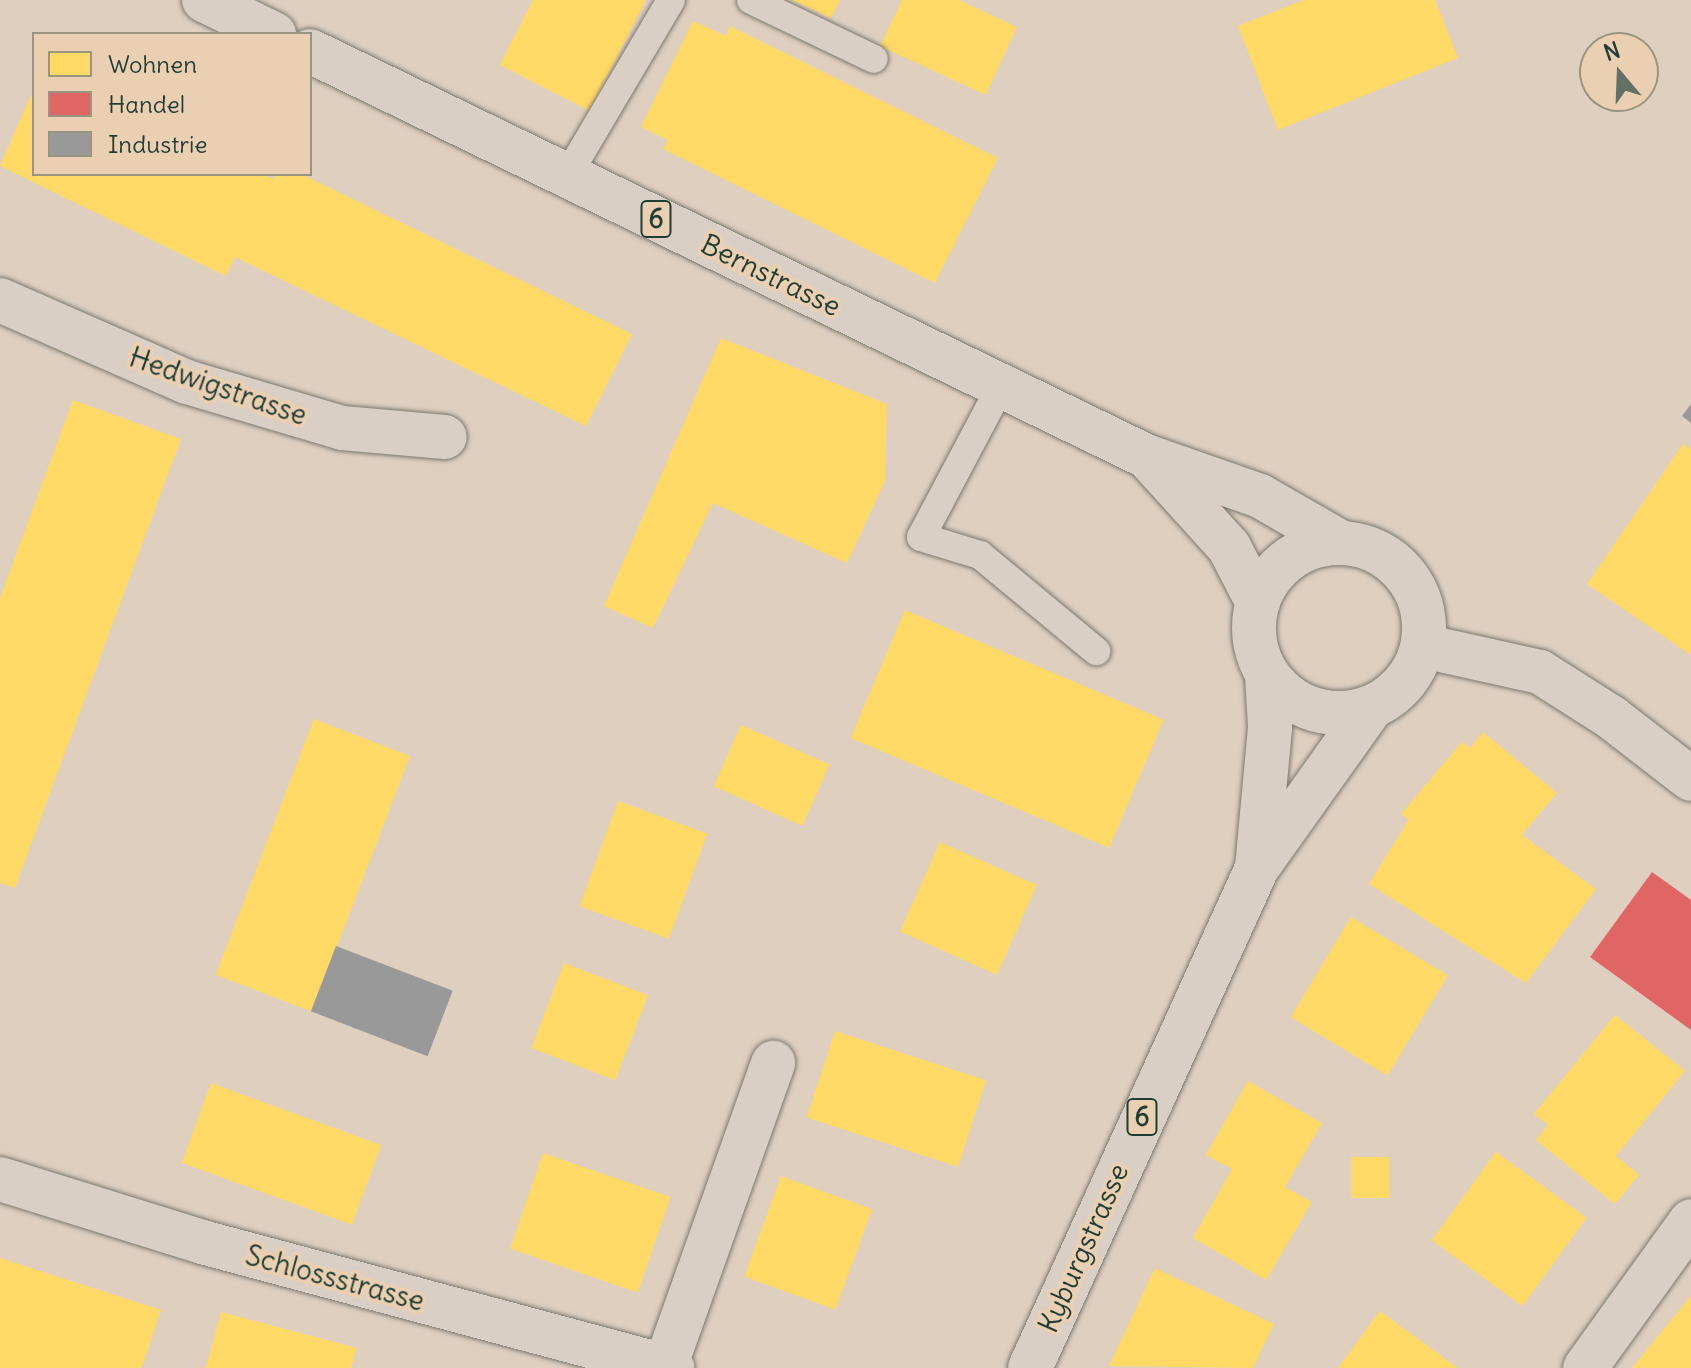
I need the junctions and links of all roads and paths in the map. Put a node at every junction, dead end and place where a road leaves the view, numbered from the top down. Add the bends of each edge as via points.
1 (204, 0) edge
2 (671, 0) edge
3 (751, 0) edge
4 (270, 32) edge
5 (312, 52) edge
6 (874, 59) dead end
7 (567, 176) junction
8 (0, 300) edge
9 (1001, 386) junction
10 (445, 437) dead end
11 (1146, 456) junction
12 (1340, 542) junction
13 (1258, 603) junction
14 (1423, 646) junction
15 (1096, 651) dead end
16 (1267, 675) junction
17 (1371, 708) junction
18 (1691, 779) edge
19 (1257, 868) junction
20 (773, 1063) dead end
21 (0, 1179) edge
22 (1691, 1221) edge
23 (668, 1367) edge
24 (1030, 1368) edge
25 (1585, 1368) edge

1 - 4 main road
2 - 7 lane
3 - 6 lane
5 - 7 main road, Bernstrasse / 6
7 - 9 main road, Bernstrasse / 6
8 - 10 main road, Hedwigstrasse via 187,382 342,428
9 - 11 main road, Bernstrasse / 6
9 - 15 lane via 921,537 980,555
11 - 12 main road, Bernstrasse / 6 via 1260,496
11 - 13 main road, Bernstrasse / 6 via 1229,547
12 - 13 main road via 1298,554 1281,566
12 - 14 main road via 1376,552 1407,575 1425,620
13 - 16 main road via 1254,639
14 - 17 main road via 1405,683
14 - 18 main road via 1540,672 1611,717
16 - 17 main road via 1302,705 1348,713
16 - 19 main road, Kyburgstrasse / 6 via 1270,727
17 - 19 main road, Kyburgstrasse / 6
19 - 24 main road, Kyburgstrasse / 6
20 - 23 main road
21 - 23 main road, Schlossstrasse via 202,1242
22 - 25 main road

